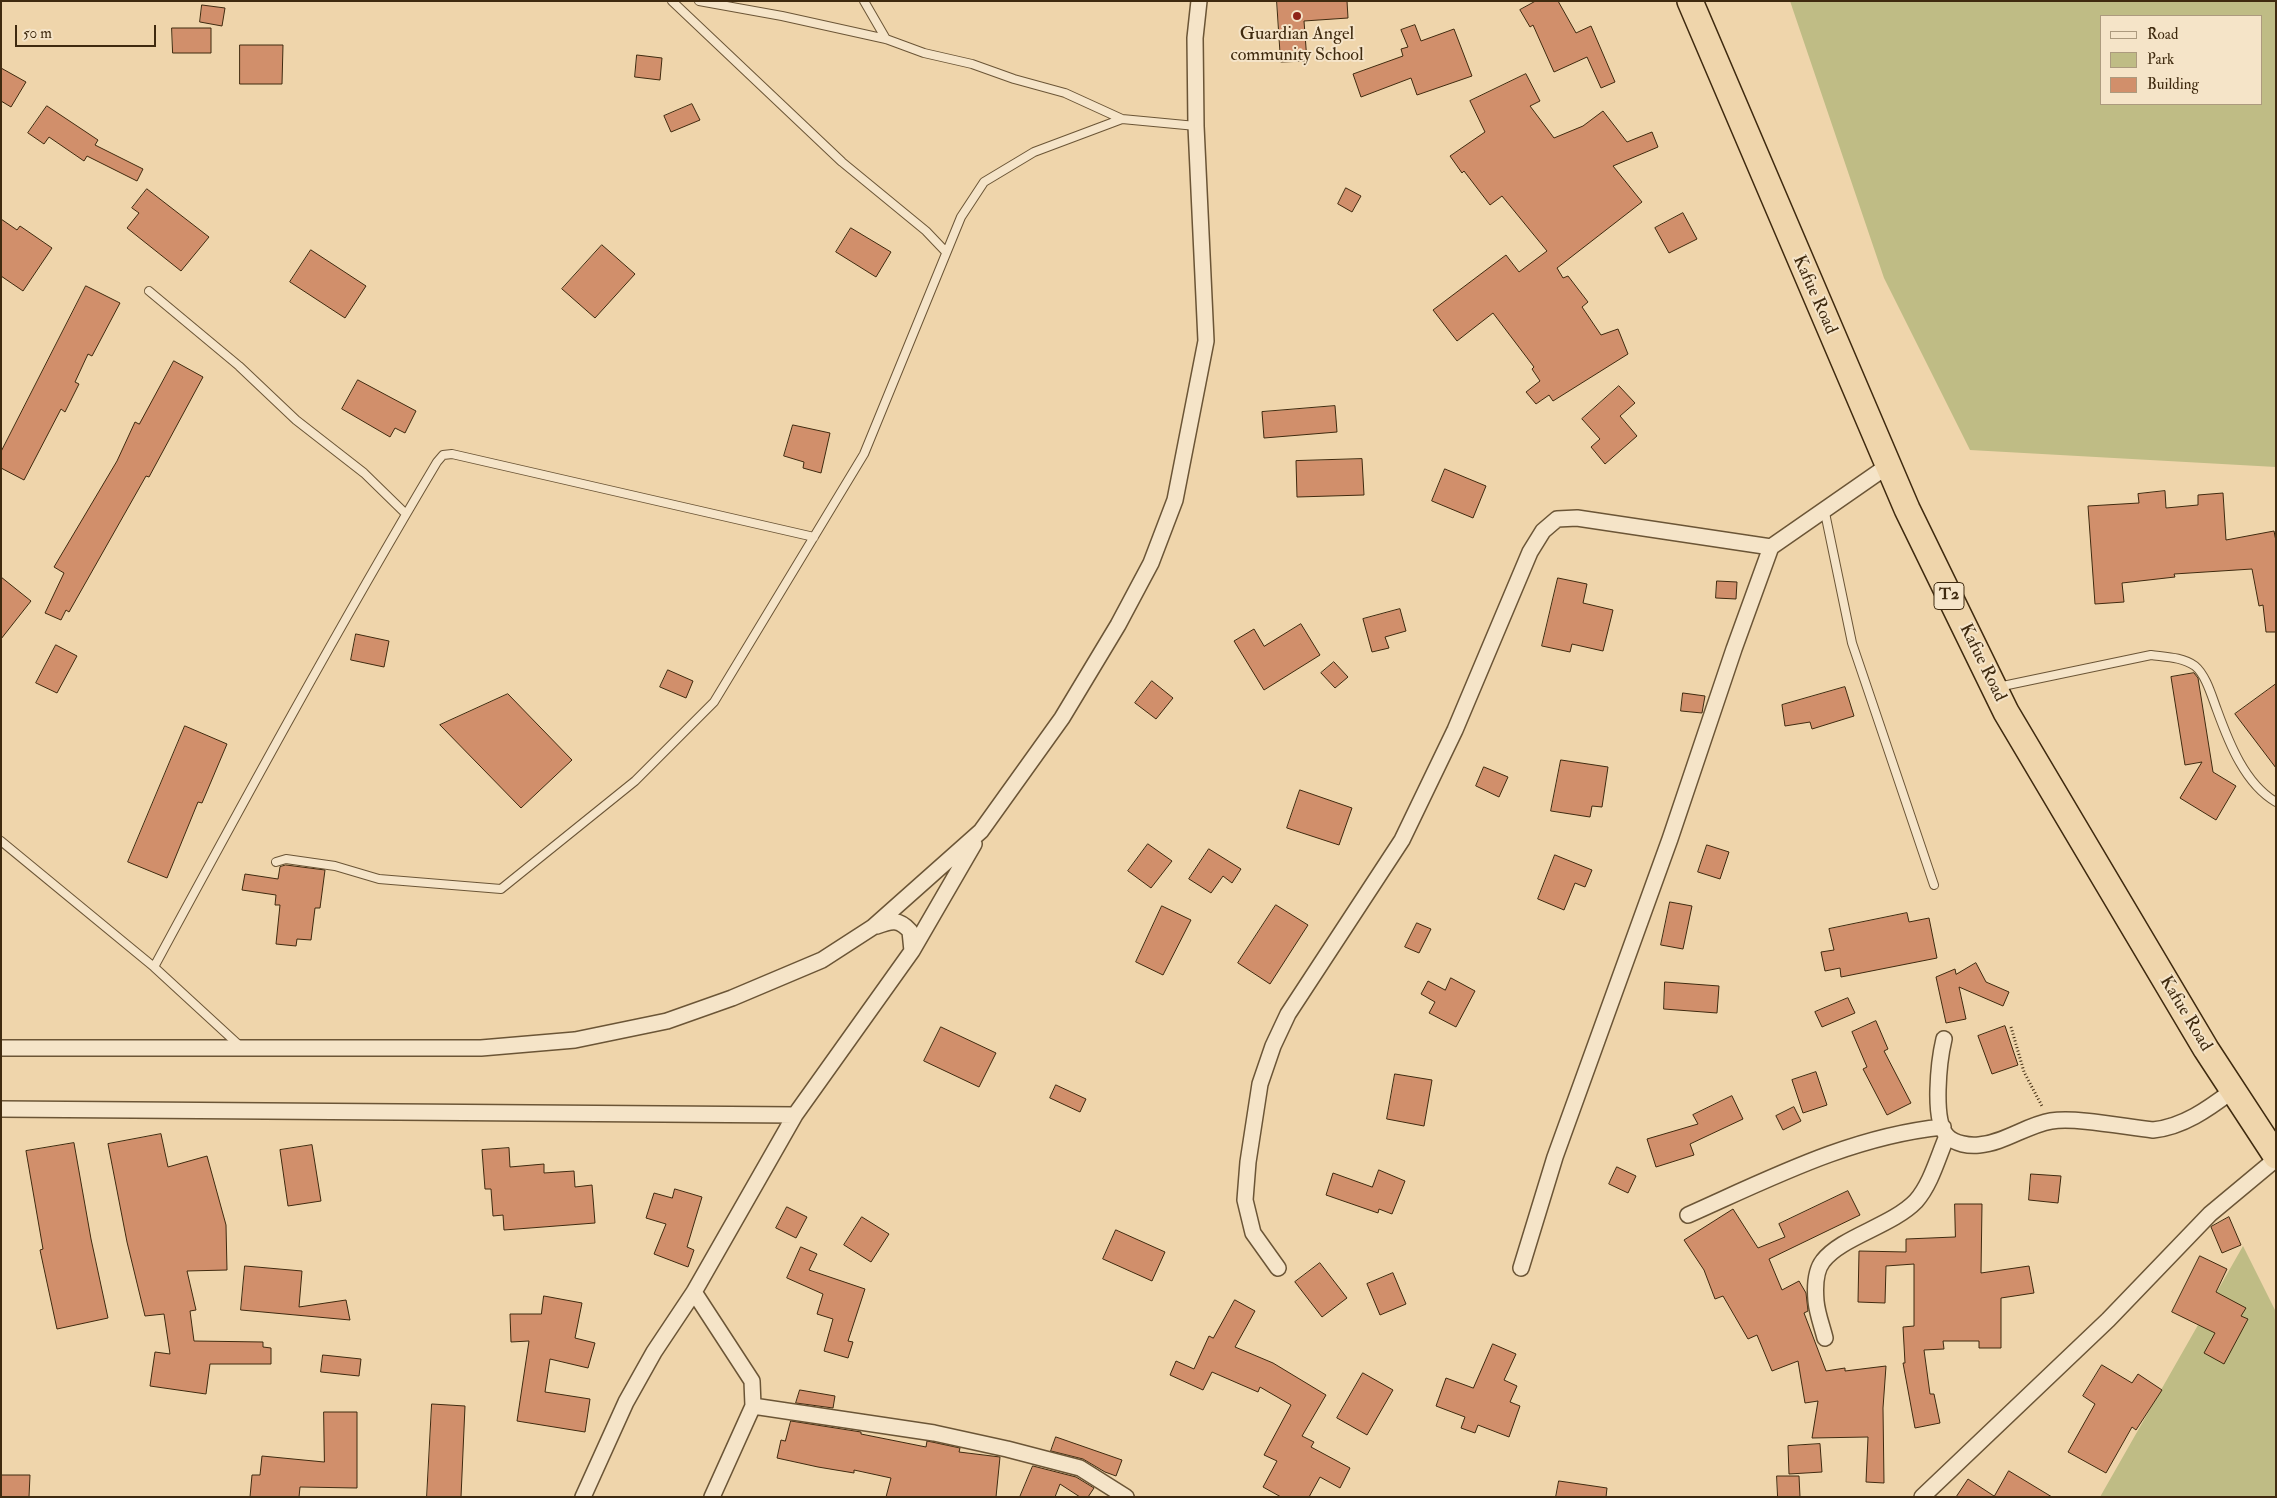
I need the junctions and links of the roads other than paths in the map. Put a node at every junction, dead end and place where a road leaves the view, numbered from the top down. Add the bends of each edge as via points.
1 (672, 1) edge
2 (699, 1) edge
3 (864, 1) edge
4 (1199, 1) edge
5 (1690, 1) edge
6 (886, 39) junction
7 (1122, 119) junction
8 (1196, 126) junction
9 (946, 252) junction
10 (149, 291) dead end
11 (1888, 465) junction
12 (1824, 508) junction
13 (406, 514) junction
14 (814, 537) junction
15 (1771, 547) junction
16 (1994, 688) junction
17 (2276, 802) edge
18 (981, 831) junction
19 (1, 841) edge
20 (276, 862) dead end
21 (1934, 884) dead end
22 (873, 927) junction
23 (912, 951) junction
24 (154, 966) junction
25 (1944, 1040) dead end
26 (1, 1048) edge
27 (242, 1048) junction
28 (2232, 1091) junction
29 (1, 1109) edge
30 (795, 1115) junction
31 (1945, 1131) junction
32 (2276, 1158) edge
33 (1688, 1215) dead end
34 (1278, 1268) dead end
35 (1521, 1268) dead end
36 (694, 1292) junction
37 (1825, 1338) dead end
38 (753, 1406) junction
39 (583, 1497) edge
40 (712, 1497) edge
41 (1126, 1497) edge
42 (1922, 1497) edge

1 - 9 lane via 842,162 926,231
2 - 6 lane
3 - 6 lane
4 - 8 street via 1194,38
5 - 11 highway, Kafue Road / T2
6 - 7 lane via 924,54 972,64 1065,93
7 - 8 lane
7 - 9 lane via 1034,152 984,182 961,217
8 - 18 street via 1206,340 1175,500 1151,563 1118,625 1062,718
9 - 14 lane via 864,454
10 - 13 lane via 240,366 296,420 364,473
11 - 12 street
11 - 16 highway, Kafue Road / T2
12 - 15 street
12 - 21 lane via 1852,643
13 - 14 lane via 437,462 444,455 452,454
13 - 24 lane via 275,741
14 - 20 lane via 714,702 635,781 501,889 379,879 335,866 286,859
15 - 34 street via 1577,518 1557,519 1543,531 1530,552 1455,730 1402,840 1288,1014 1273,1046 1260,1084 1245,1200 1253,1234
15 - 35 street via 1555,1157
16 - 17 lane via 2151,655 2176,658 2196,667 2210,690 2240,762 2265,796
16 - 28 highway, Kafue Road / T2
18 - 22 street
18 - 23 street
19 - 24 lane
22 - 23 street via 892,920 903,923 910,931
22 - 27 street via 822,960 732,998 668,1021 575,1040 481,1048
23 - 30 street
24 - 27 lane
25 - 31 street via 1938,1098
26 - 27 street
28 - 31 street via 2211,1107 2168,1128 2153,1130 2051,1121 1980,1146 1961,1144
28 - 32 highway, Kafue Road / T2
29 - 30 street
30 - 36 street
31 - 33 street via 1883,1136 1838,1150
31 - 37 street via 1929,1180 1917,1200 1900,1214 1822,1261 1816,1279 1816,1303
32 - 42 street via 2210,1214 2108,1320
36 - 38 street via 752,1381
36 - 39 street via 626,1402
38 - 40 street
38 - 41 street via 934,1433 1007,1449 1080,1468

